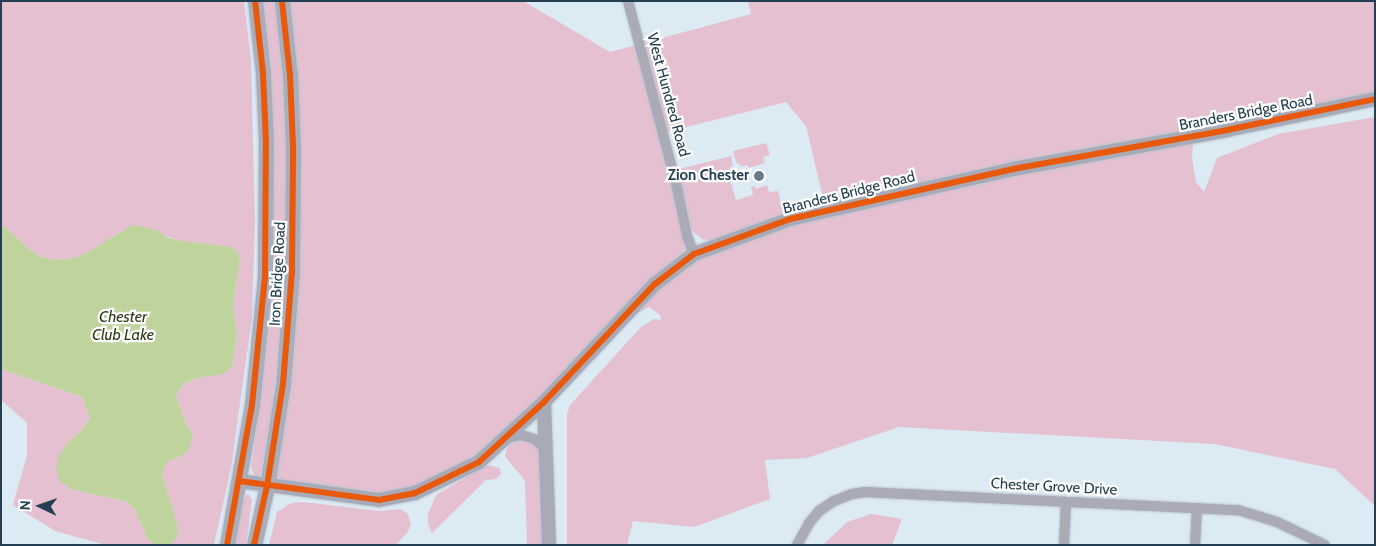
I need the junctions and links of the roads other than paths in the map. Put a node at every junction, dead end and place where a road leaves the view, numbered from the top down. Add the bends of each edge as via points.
1 (255, 1) edge
2 (282, 1) edge
3 (628, 1) edge
4 (1375, 99) edge
5 (694, 254) junction
6 (544, 402) junction
7 (504, 439) junction
8 (546, 449) junction
9 (239, 481) junction
10 (267, 486) junction
11 (1066, 502) junction
12 (1197, 508) junction
13 (226, 545) edge
14 (254, 545) edge
15 (550, 545) edge
16 (797, 545) edge
17 (1064, 545) edge
18 (1195, 545) edge
19 (1325, 545) edge

1 - 9 main road, Iron Bridge Road via 266,142 265,276 253,397
2 - 10 main road, Iron Bridge Road via 293,146 292,273 283,384
3 - 5 street, West Hundred Road
4 - 5 street, Branders Bridge Road via 880,198 790,219
5 - 6 street, Branders Bridge Road via 655,284
6 - 7 street, Branders Bridge Road
6 - 8 street
7 - 8 street via 521,435 534,439
7 - 10 street, Branders Bridge Road via 479,462 415,493 378,500
8 - 15 street
9 - 10 street, Branders Bridge Road
9 - 13 main road, Iron Bridge Road
10 - 14 main road, Iron Bridge Road
11 - 12 street, Chester Grove Drive
11 - 16 street, Chester Grove Drive via 852,494 819,511
11 - 17 street
12 - 18 street
12 - 19 street, Chester Grove Drive via 1238,510 1261,516

